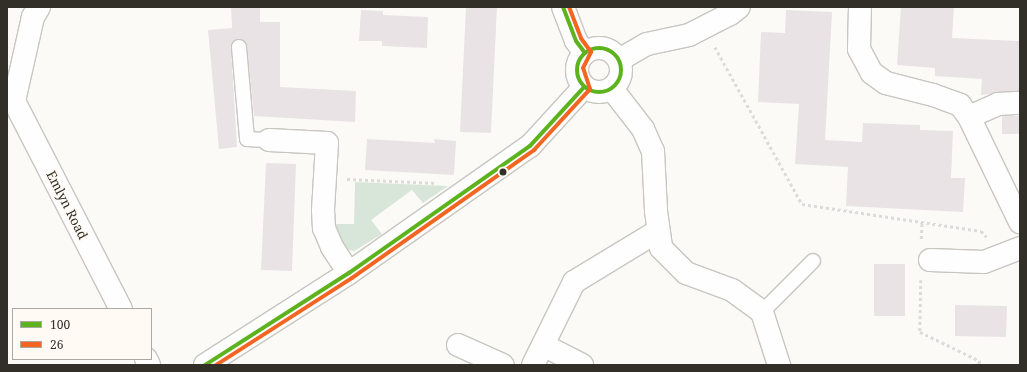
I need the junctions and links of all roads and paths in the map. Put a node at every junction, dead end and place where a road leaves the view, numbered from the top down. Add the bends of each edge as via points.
1 (39, 7) edge
2 (563, 7) edge
3 (739, 7) edge
4 (860, 7) edge
5 (705, 27) junction
6 (239, 47) dead end
7 (585, 53) junction
8 (619, 60) junction
9 (584, 87) junction
10 (612, 89) junction
11 (10, 103) edge
12 (1020, 103) edge
13 (969, 117) junction
14 (269, 140) joint
15 (325, 178) junction
16 (474, 185) junction
17 (922, 222) junction
18 (1020, 222) edge
19 (658, 231) junction
20 (1012, 251) edge
21 (924, 260) junction
22 (813, 261) dead end
23 (349, 273) junction
24 (119, 308) edge
25 (762, 312) junction
26 (458, 345) dead end
27 (543, 345) junction
28 (205, 365) edge
29 (503, 365) edge
30 (533, 365) edge
31 (582, 365) edge
32 (779, 365) edge
33 (980, 365) edge

1 - 11 street, Emlyn Road via 33,17
2 - 7 street via 576,41
3 - 5 street
4 - 13 street via 859,49 872,73 886,83 933,95 960,106
5 - 8 street via 689,35 647,44
5 - 17 path via 802,204
6 - 14 lane via 246,139
7 - 8 street via 603,48
7 - 9 street via 577,66 577,74
8 - 10 street via 621,76
9 - 10 street via 598,93
9 - 16 street via 530,146
10 - 19 street via 643,129 653,151
11 - 24 street, Emlyn Road
12 - 13 street via 998,104
13 - 18 street
14 - 15 street via 327,143
15 - 16 path
15 - 23 street via 324,228 332,247
16 - 23 street
17 - 20 path via 981,231
17 - 21 path
19 - 25 street via 661,248 686,273 732,290
19 - 27 street via 574,282
20 - 21 street via 984,262
21 - 33 path via 920,332 980,361
22 - 25 lane
23 - 28 street
25 - 32 street
26 - 29 street
27 - 30 street
27 - 31 street

